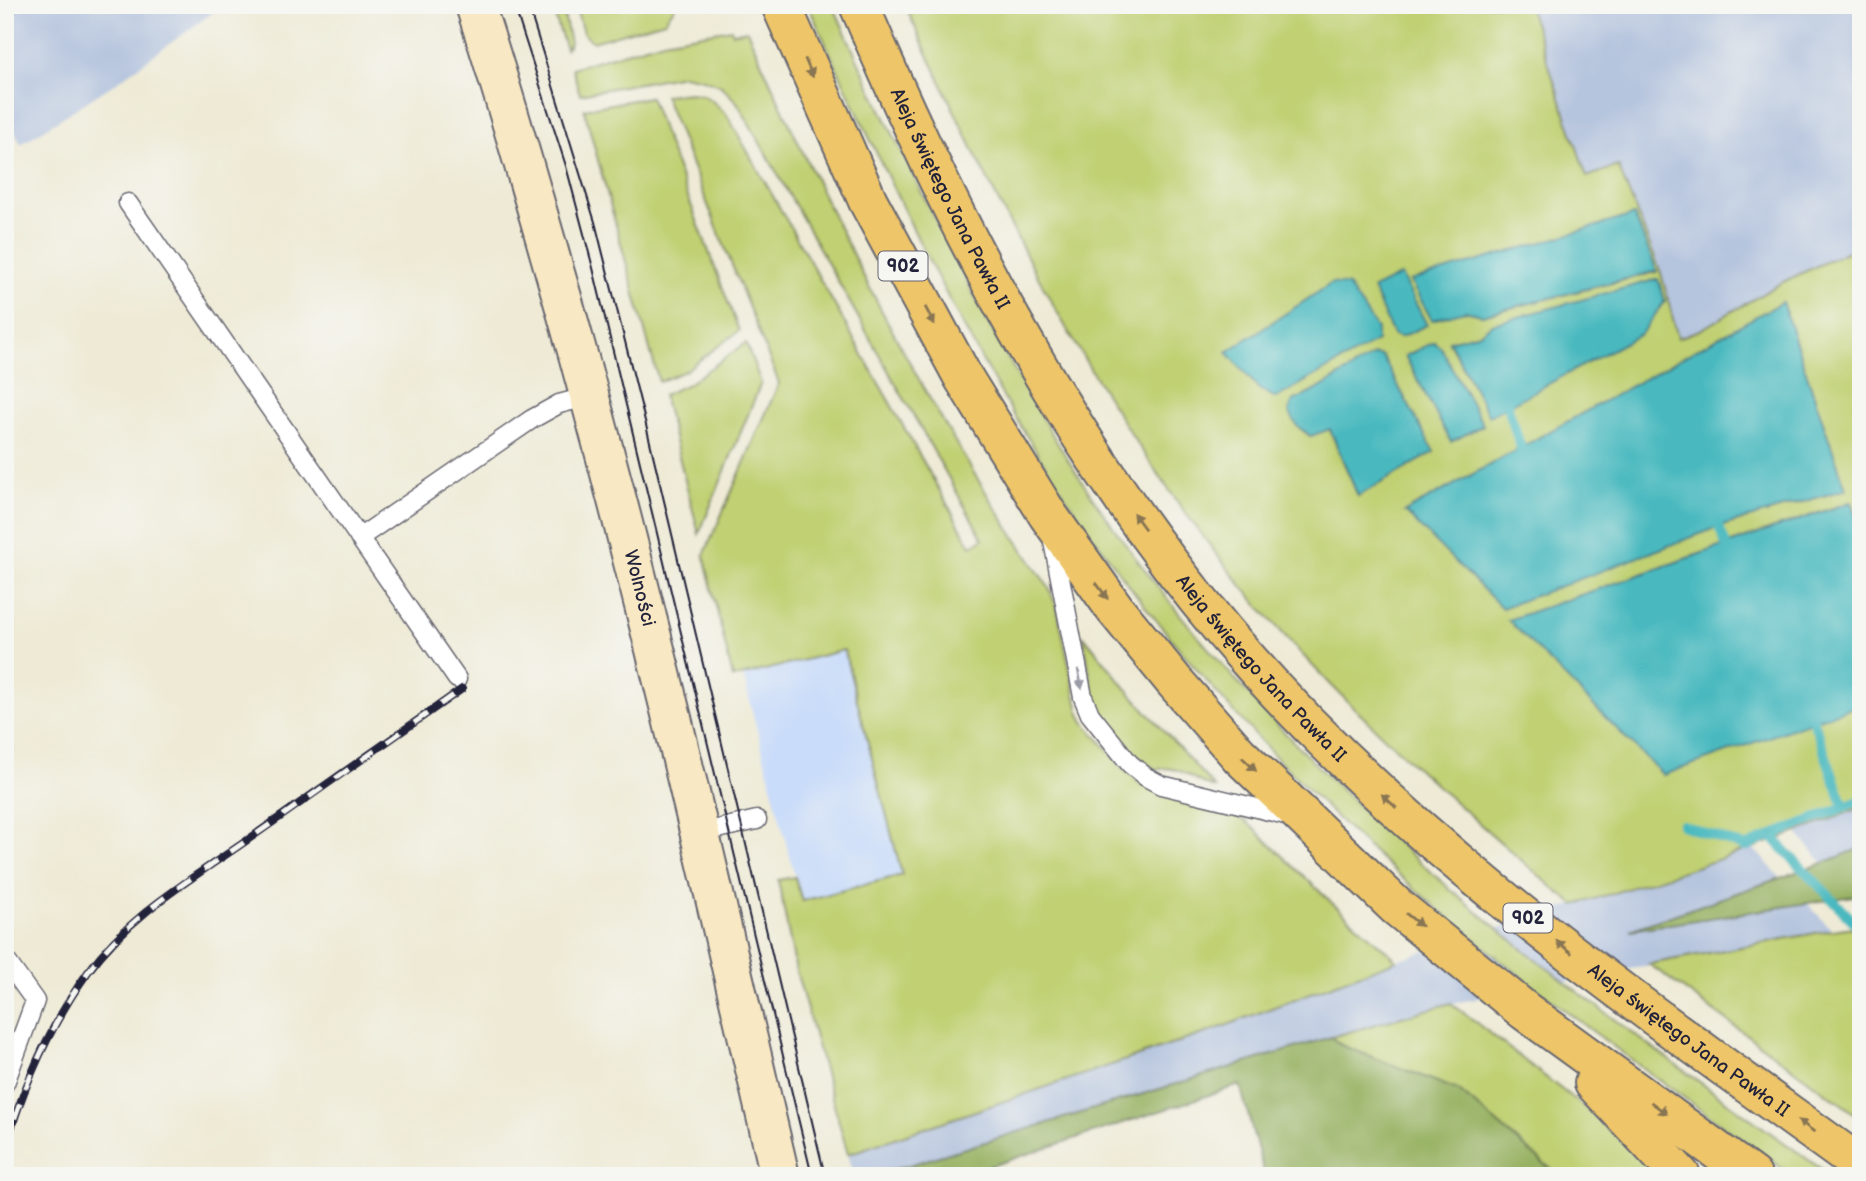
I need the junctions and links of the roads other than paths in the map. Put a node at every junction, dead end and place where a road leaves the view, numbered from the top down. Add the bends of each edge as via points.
1 (475, 5) edge
2 (781, 5) edge
3 (859, 5) edge
4 (128, 203) dead end
5 (590, 396) junction
6 (1048, 516) junction
7 (359, 538) junction
8 (457, 679) dead end
9 (757, 820) dead end
10 (1305, 820) junction
11 (700, 833) junction
12 (5, 959) edge
13 (1525, 1011) junction
14 (5, 1083) edge
15 (1861, 1166) edge
16 (780, 1176) edge
17 (1681, 1176) edge
18 (1752, 1176) edge

1 - 5 street, Wolności
2 -> 6 main road, 902 via 868,201 963,377
15 -> 3 main road, Aleja świętego Jana Pawła II / 902 via 1569,952 1422,831 1226,634 1097,463 1013,326 931,166
4 - 7 lane
5 - 7 lane via 559,404 532,419
5 - 11 street, Wolności
6 -> 10 main road, 902 via 1174,681
6 -> 10 lane via 1083,696 1090,715 1130,764 1161,785
7 - 8 lane
9 - 11 lane
10 -> 13 main road, 902 via 1397,907
11 - 16 street, Wolności
12 - 14 lane via 35,1002
13 - 17 main road
13 -> 18 main road, 902

